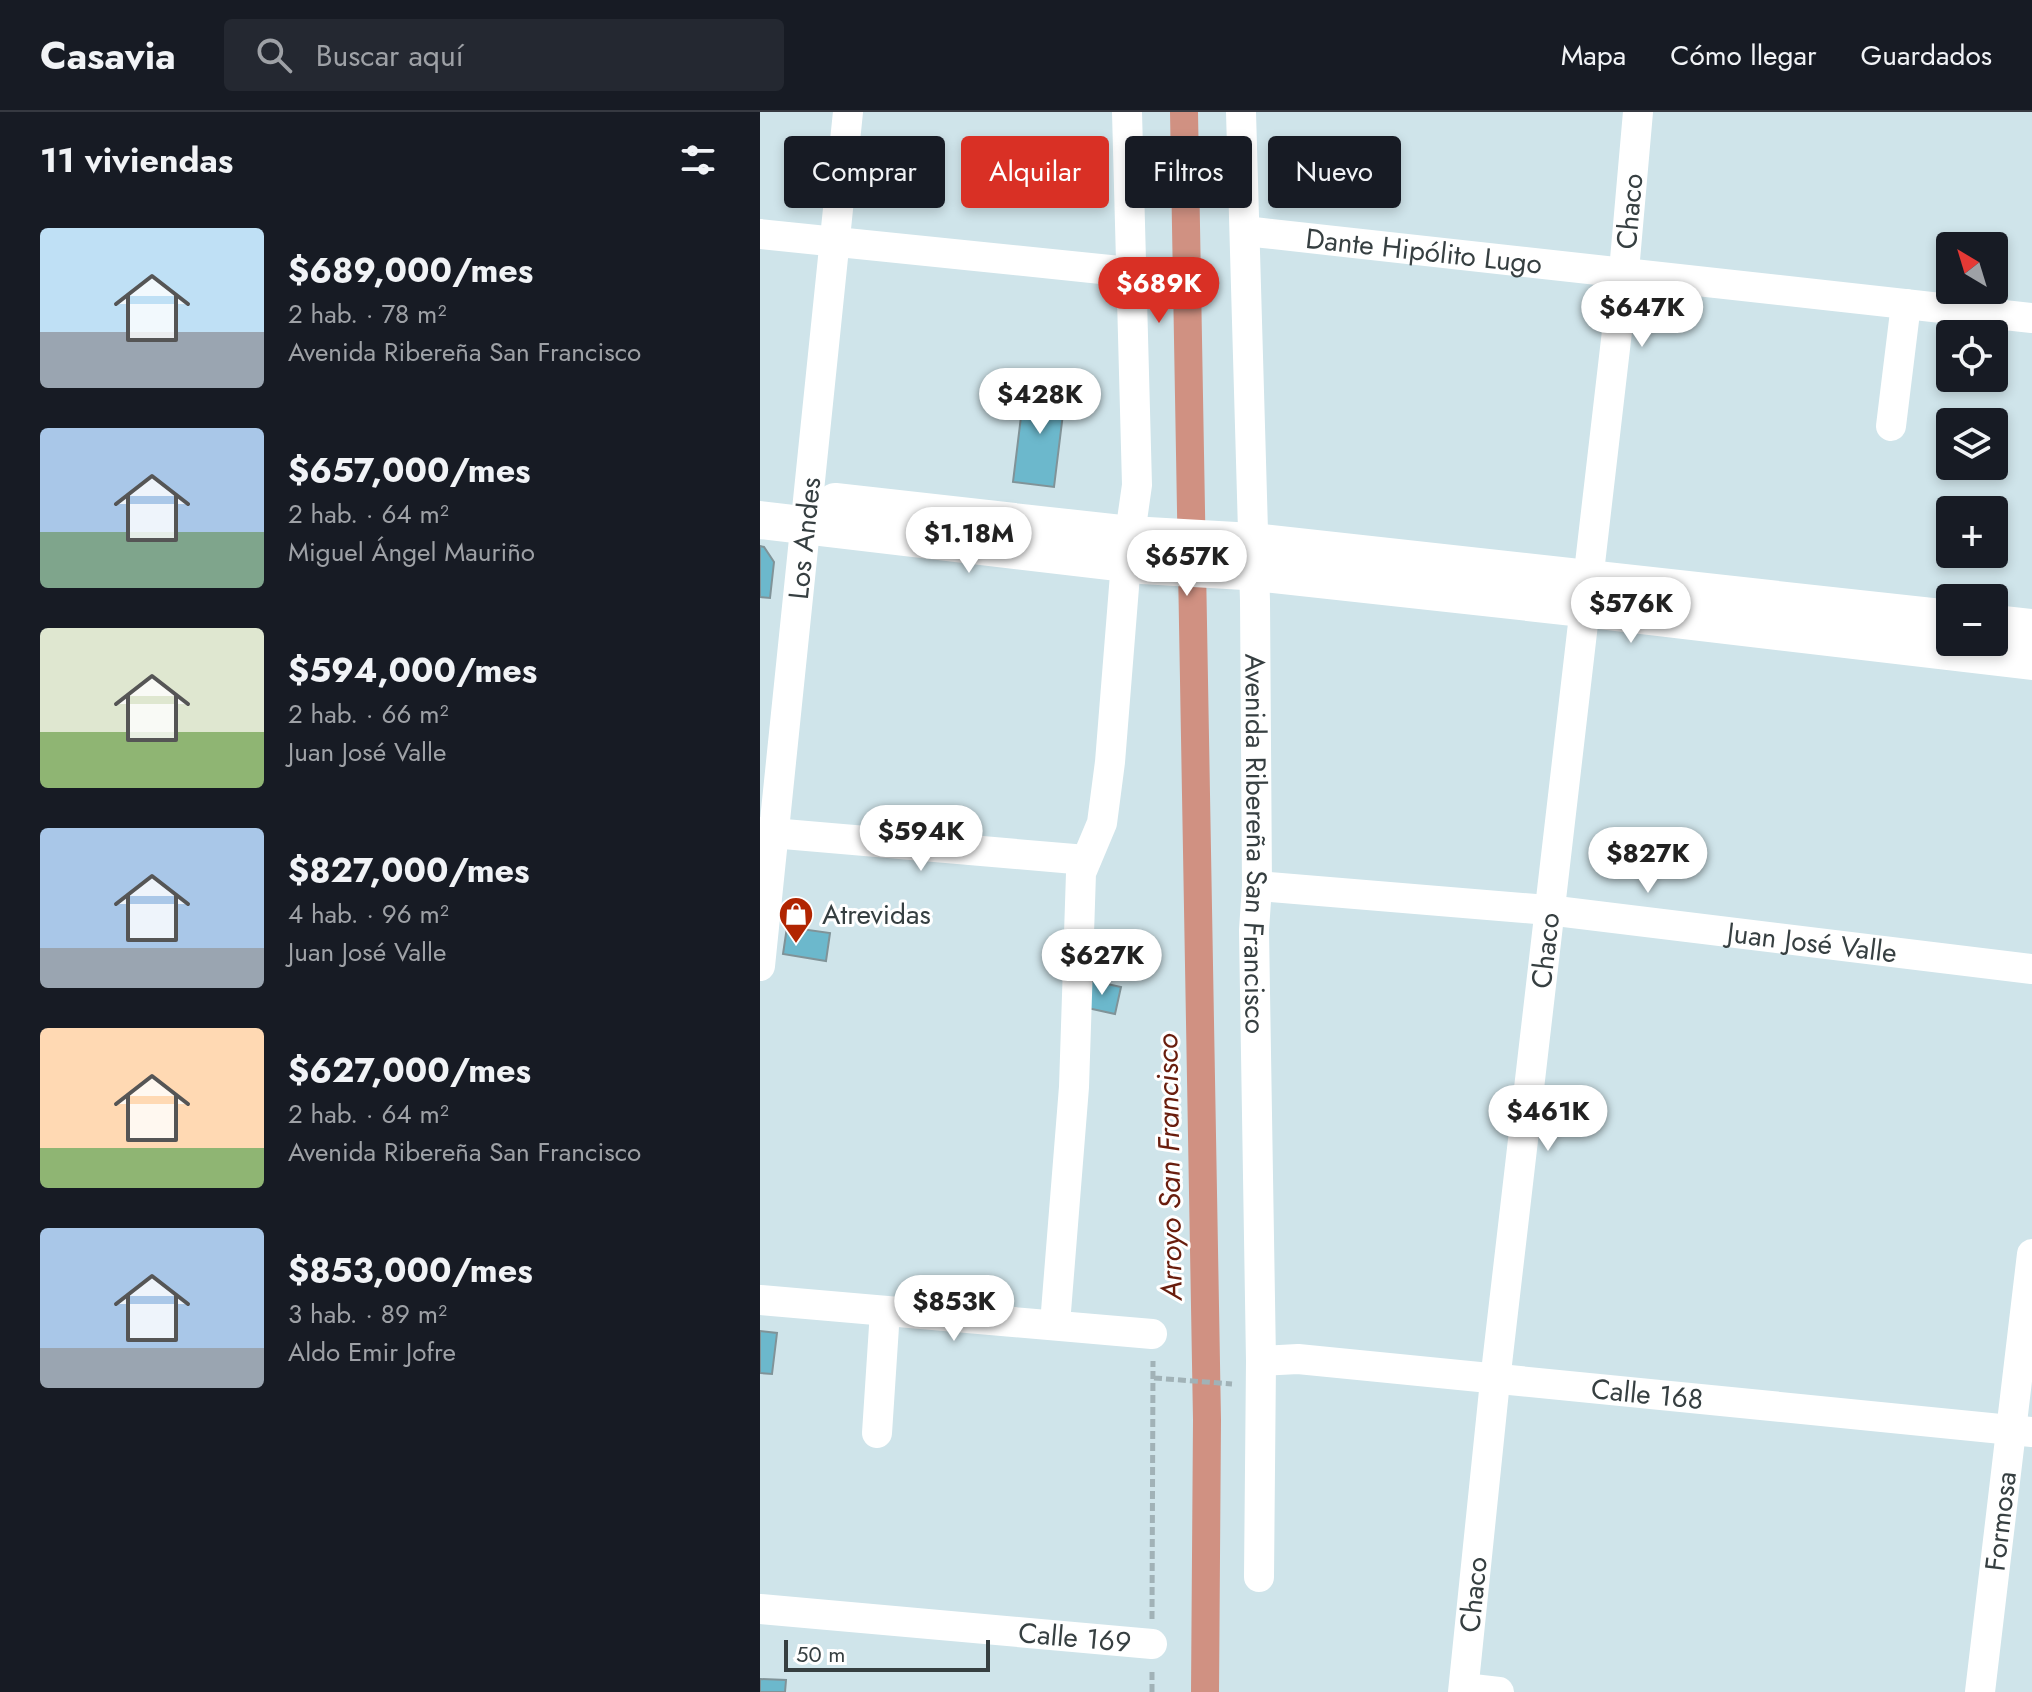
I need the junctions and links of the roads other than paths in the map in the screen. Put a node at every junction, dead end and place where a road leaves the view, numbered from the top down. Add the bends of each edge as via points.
1 (848, 112) edge
2 (1127, 112) edge
3 (1241, 112) edge
4 (1638, 112) edge
5 (1245, 231) junction
6 (760, 234) edge
7 (834, 243) junction
8 (1624, 271) junction
9 (1130, 272) junction
10 (1906, 304) junction
11 (2032, 318) edge
12 (1891, 426) dead end
13 (760, 494) edge
14 (805, 511) junction
15 (760, 520) edge
16 (1135, 549) junction
17 (1245, 557) junction
18 (1584, 594) junction
19 (1936, 618) edge
20 (2008, 625) edge
21 (2032, 628) edge
22 (2032, 661) edge
23 (767, 833) edge
24 (1086, 860) junction
25 (1257, 886) junction
26 (1548, 910) junction
27 (760, 966) edge
28 (2032, 969) edge
29 (2032, 1254) edge
30 (760, 1300) edge
31 (885, 1311) junction
32 (1055, 1324) junction
33 (1152, 1334) road end
34 (1261, 1361) junction
35 (1495, 1381) junction
36 (2021, 1431) edge
37 (877, 1433) dead end
38 (1259, 1577) dead end
39 (760, 1609) edge
40 (1152, 1644) road end
41 (1464, 1690) edge
42 (1499, 1692) edge
43 (1980, 1692) edge

1 - 7 street, Los Andes
2 - 9 street
3 - 5 street, Avenida Ribereña San Francisco
4 - 8 street, Chaco
5 - 8 street, Dante Hipólito Lugo
5 - 17 street, Avenida Ribereña San Francisco
6 - 7 street
7 - 9 street
7 - 14 street, Los Andes
8 - 10 street, Dante Hipólito Lugo
8 - 18 street, Chaco
9 - 16 street via 1138,473
10 - 11 street, Dante Hipólito Lugo
10 - 12 street
13 - 14 main road
14 - 15 main road
14 - 16 main road
14 - 23 street, Los Andes
16 - 17 main road
16 - 24 street via 1102,823
17 - 18 main road
17 - 25 street, Avenida Ribereña San Francisco
18 - 19 main road
18 - 22 main road
18 - 26 street, Chaco
20 - 21 main road
23 - 24 street
23 - 27 street, Los Andes
24 - 32 street via 1081,873 1074,1087
25 - 26 street, Juan José Valle
25 - 34 street, Avenida Ribereña San Francisco
26 - 28 street, Juan José Valle
26 - 35 street, Chaco
29 - 36 street, Formosa
30 - 31 street
31 - 32 street
31 - 37 street
32 - 33 street
34 - 35 street, Calle 168 via 1298,1359
34 - 38 street, Avenida Ribereña San Francisco
35 - 36 street, Calle 168
35 - 41 street, Chaco
36 - 43 street, Formosa
39 - 40 street, Calle 169
41 - 42 street

